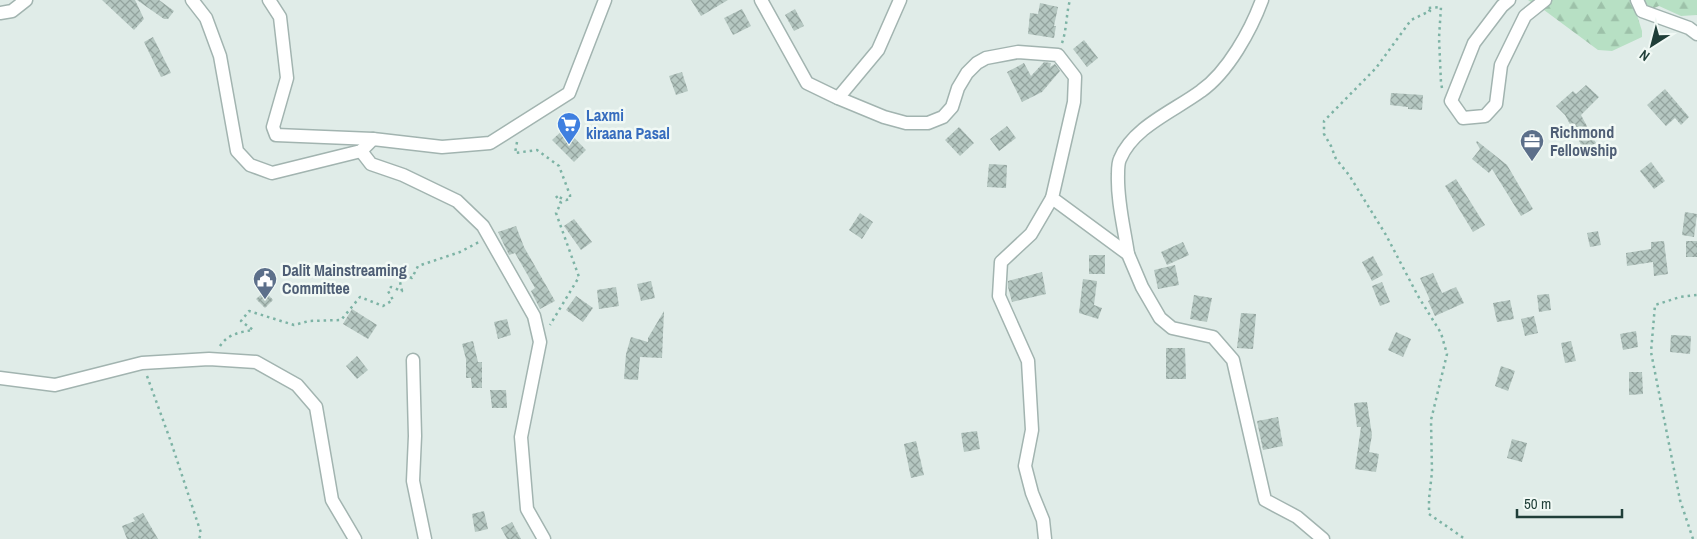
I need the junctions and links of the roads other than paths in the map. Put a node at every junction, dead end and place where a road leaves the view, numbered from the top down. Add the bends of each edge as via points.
1 (26, 0) edge
2 (192, 0) edge
3 (269, 0) edge
4 (605, 0) edge
5 (761, 0) edge
6 (900, 0) edge
7 (1262, 0) edge
8 (1509, 0) edge
9 (1545, 0) edge
10 (1637, 0) edge
11 (0, 14) edge
12 (1697, 34) edge
13 (838, 98) junction
14 (373, 139) junction
15 (361, 151) junction
16 (1052, 198) junction
17 (1128, 254) junction
18 (412, 360) dead end
19 (0, 378) edge
20 (355, 539) edge
21 (425, 539) edge
22 (544, 539) edge
23 (1045, 539) edge
24 (1323, 539) edge

1 - 11 street via 12,11
2 - 15 street via 206,18 220,56 237,151 250,165 272,173
3 - 14 street via 280,17 287,78 273,127 276,135
4 - 14 street via 569,93 519,126 490,143 442,147
5 - 13 street via 807,82
6 - 13 street via 878,50
7 - 17 street via 1238,48 1220,73 1202,90 1132,138 1119,160 1118,192
8 - 9 street via 1474,44 1451,101 1463,118 1484,116 1496,104 1501,65 1526,16
10 - 12 street via 1642,11
13 - 16 street via 884,117 906,123 928,123 952,107 967,73 986,58 1018,52 1058,55 1075,77 1074,102
14 - 15 street
15 - 22 street via 371,164 457,200 483,226 534,316 540,342 521,437 526,509
16 - 17 street
16 - 23 street via 1031,234 1001,262 999,296 1028,361 1032,430 1025,466 1043,520
17 - 24 street via 1160,318 1172,328 1213,337 1233,360 1265,500 1297,517
18 - 21 street via 413,481
19 - 20 street via 55,385 142,363 256,362 297,385 316,407 332,500

